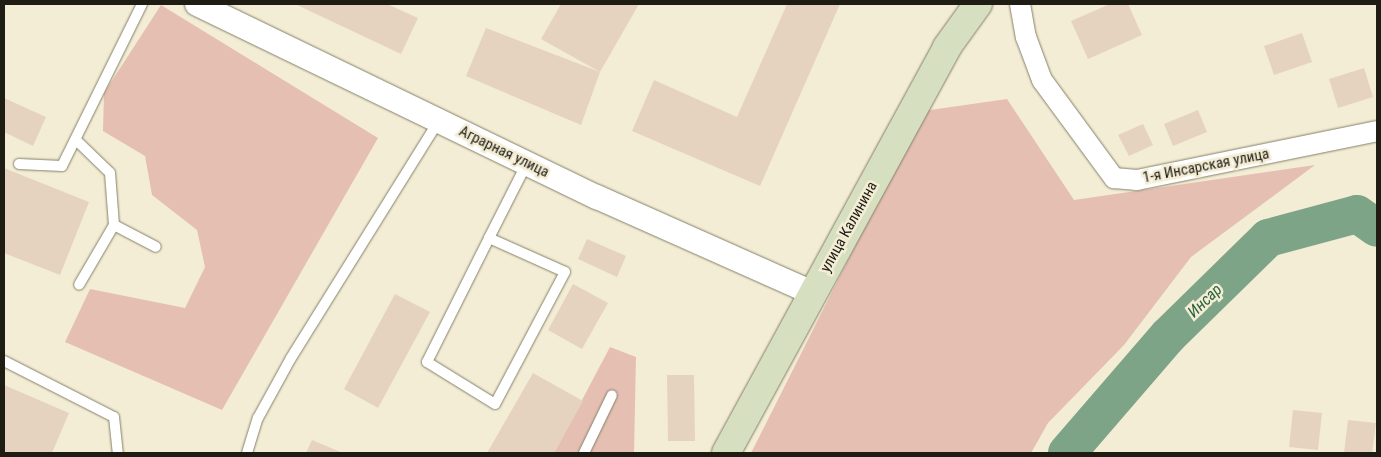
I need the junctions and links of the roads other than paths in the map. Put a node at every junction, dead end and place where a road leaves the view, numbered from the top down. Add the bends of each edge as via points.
1 (142, 4) edge
2 (198, 4) edge
3 (978, 4) edge
4 (1020, 4) edge
5 (439, 120) junction
6 (1377, 131) edge
7 (76, 140) junction
8 (527, 163) junction
9 (19, 164) dead end
10 (114, 225) junction
11 (489, 238) junction
12 (156, 247) dead end
13 (79, 285) dead end
14 (813, 293) junction
15 (4, 361) edge
16 (612, 394) dead end
17 (118, 453) edge
18 (247, 453) edge
19 (584, 453) edge
20 (726, 453) edge

1 - 7 lane
2 - 5 street, Аграрная улица
3 - 14 main road, улица Калинина via 947,47
4 - 6 street, 1-я Инсарская улица via 1026,37 1042,80 1114,178 1137,180
5 - 8 street, Аграрная улица
5 - 18 lane via 292,358 258,418
7 - 9 lane via 62,166
7 - 10 lane via 110,173
8 - 11 lane
8 - 14 street, Аграрная улица
10 - 12 lane
10 - 13 lane
11 - 11 lane via 427,362 496,404 565,272
14 - 20 main road, улица Калинина
15 - 17 lane via 114,416
16 - 19 lane

